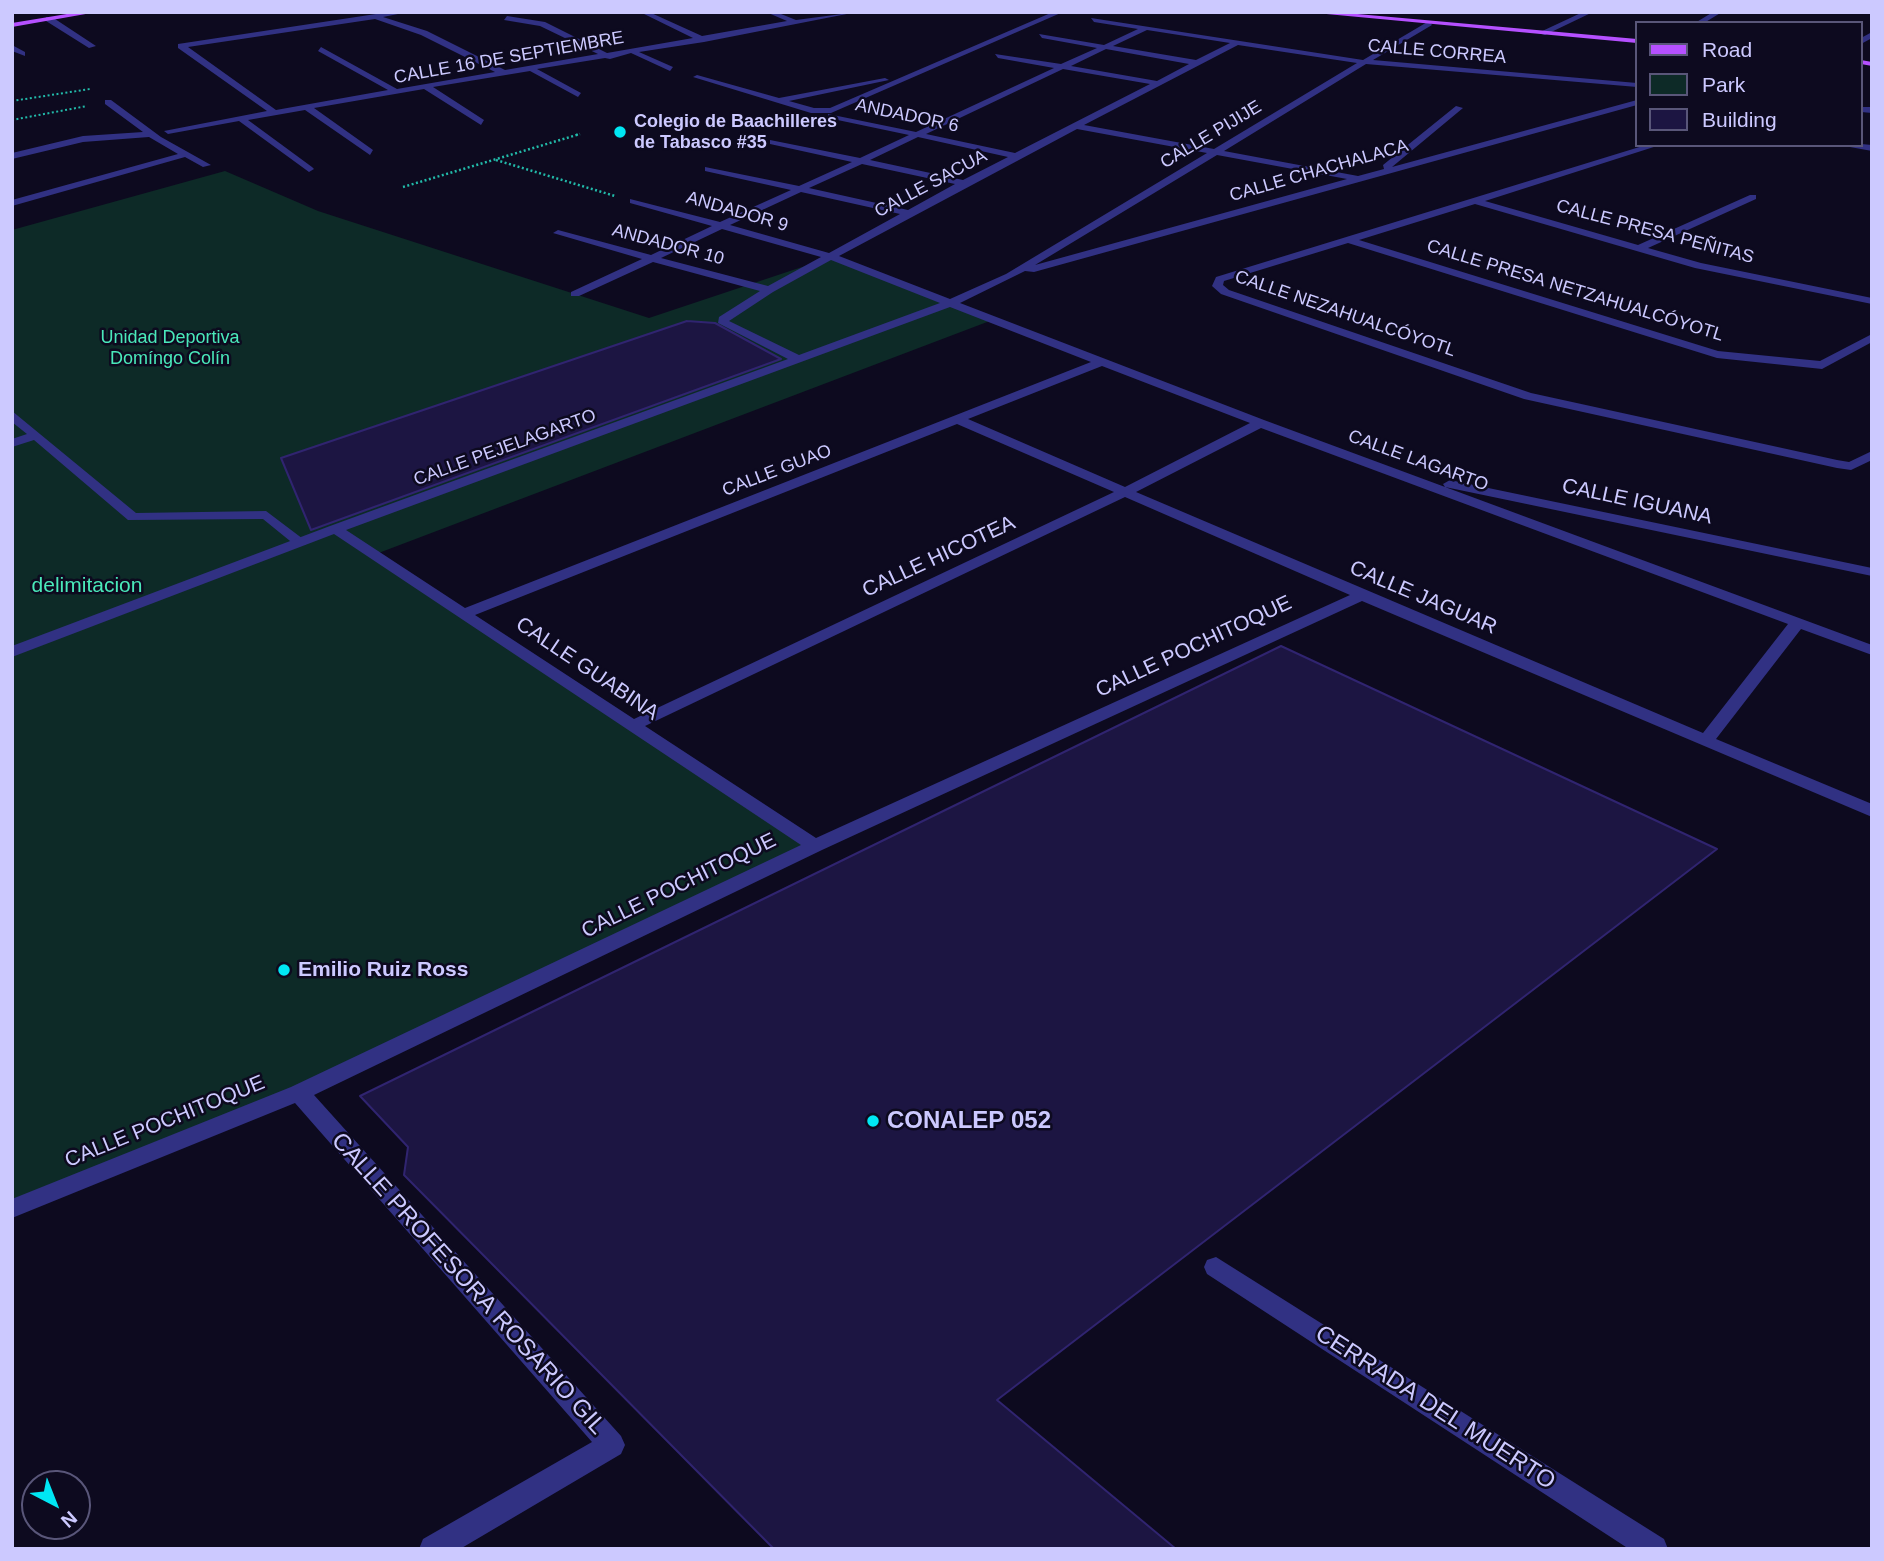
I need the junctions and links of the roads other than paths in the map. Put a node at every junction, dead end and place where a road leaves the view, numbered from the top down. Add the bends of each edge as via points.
1 (94, 12) edge
2 (405, 12) edge
3 (643, 12) edge
4 (769, 12) edge
5 (854, 12) edge
6 (1060, 12) edge
7 (1308, 12) edge
8 (1590, 12) edge
9 (1719, 12) edge
10 (1314, 13) edge
11 (374, 17) junction
12 (507, 18) dead end
13 (49, 19) junction
14 (1094, 20) dead end
15 (1702, 21) edge
16 (798, 23) junction
17 (1429, 23) junction
18 (12, 24) edge
19 (1146, 28) junction
20 (1542, 33) junction
21 (735, 35) junction
22 (1042, 36) dead end
23 (704, 40) junction
24 (747, 40) dead end
25 (1636, 41) edge
26 (1236, 43) junction
27 (92, 46) dead end
28 (12, 47) edge
29 (1107, 48) junction
30 (321, 49) dead end
31 (634, 52) junction
32 (22, 54) dead end
33 (998, 56) dead end
34 (610, 57) junction
35 (1364, 62) junction
36 (1197, 63) junction
37 (1065, 67) junction
38 (533, 69) junction
39 (670, 69) dead end
40 (919, 73) junction
41 (506, 74) junction
42 (697, 77) dead end
43 (1157, 83) junction
44 (1636, 85) edge
45 (427, 87) junction
46 (397, 92) junction
47 (578, 95) dead end
48 (778, 101) junction
49 (108, 102) road end
50 (1636, 102) edge
51 (308, 108) junction
52 (1459, 108) dead end
53 (275, 113) junction
54 (831, 116) dead end
55 (242, 119) junction
56 (481, 121) dead end
57 (1077, 126) junction
58 (168, 131) dead end
59 (152, 134) junction
60 (917, 135) junction
61 (773, 142) dead end
62 (1650, 147) edge
63 (1213, 151) junction
64 (370, 152) dead end
65 (184, 155) junction
66 (12, 156) edge
67 (1017, 156) junction
68 (861, 160) junction
69 (206, 165) dead end
70 (309, 169) dead end
71 (708, 169) dead end
72 (1380, 172) junction
73 (1359, 178) junction
74 (964, 183) junction
75 (798, 189) junction
76 (1753, 197) dead end
77 (1473, 200) junction
78 (633, 201) road end
79 (12, 203) edge
80 (909, 213) junction
81 (720, 224) junction
82 (558, 233) dead end
83 (1346, 239) junction
84 (1639, 248) junction
85 (832, 257) junction
86 (650, 258) junction
87 (1010, 275) junction
88 (769, 290) junction
89 (575, 295) dead end
90 (1872, 301) edge
91 (953, 302) junction
92 (1872, 337) edge
93 (798, 359) junction
94 (1101, 362) junction
95 (12, 415) edge
96 (959, 420) junction
97 (1260, 423) junction
98 (34, 436) junction
99 (12, 443) edge
100 (1872, 455) edge
101 (1394, 473) junction
102 (1127, 491) junction
103 (335, 528) junction
104 (300, 542) junction
105 (1872, 572) edge
106 (1362, 595) junction
107 (466, 613) junction
108 (1797, 623) junction
109 (1872, 650) edge
110 (12, 652) edge
111 (634, 725) junction
112 (1706, 740) junction
113 (1872, 811) edge
114 (815, 846) junction
115 (299, 1093) junction
116 (12, 1209) edge
117 (1216, 1267) dead end
118 (432, 1549) edge
119 (1654, 1549) edge

1 - 13 main road
2 - 11 street
3 - 23 street
4 - 16 street
5 - 16 street, CALLE 16 DE SEPTIEMBRE
6 - 40 street
7 - 10 main road
8 - 20 street
9 - 15 street
10 - 17 main road
11 - 41 street via 424,33
11 - 53 street via 181,46
12 - 34 street via 542,23
13 - 18 main road
13 - 27 street
14 - 19 street, CALLE CORREA
16 - 21 street, CALLE 16 DE SEPTIEMBRE
17 - 20 main road
17 - 35 street, CALLE PIJIJE
19 - 26 street, CALLE CORREA
19 - 29 street
20 - 25 main road
21 - 23 street, CALLE 16 DE SEPTIEMBRE
21 - 24 street
22 - 29 street
23 - 31 street, CALLE 16 DE SEPTIEMBRE
26 - 35 street, CALLE CORREA
26 - 36 street, CALLE SACUA
28 - 32 street
29 - 36 street
29 - 37 street
30 - 46 street
31 - 34 street, CALLE 16 DE SEPTIEMBRE
31 - 39 street
33 - 37 street
34 - 38 street, CALLE 16 DE SEPTIEMBRE
35 - 44 street, CALLE CORREA
35 - 63 street, CALLE PIJIJE
36 - 43 street, CALLE SACUA
37 - 43 street
37 - 60 street
38 - 41 street, CALLE 16 DE SEPTIEMBRE
38 - 47 street
40 - 48 street
40 - 48 street via 831,110 814,111
41 - 45 street, CALLE 16 DE SEPTIEMBRE
42 - 48 street
43 - 57 street, CALLE SACUA
45 - 46 street, CALLE 16 DE SEPTIEMBRE
45 - 56 street
46 - 51 street, CALLE 16 DE SEPTIEMBRE
49 - 59 street
50 - 72 street, CALLE CHACHALACA
51 - 53 street, CALLE 16 DE SEPTIEMBRE
51 - 64 street
52 - 72 street
53 - 55 street, CALLE 16 DE SEPTIEMBRE
54 - 60 street, ANDADOR 6
55 - 58 street, CALLE 16 DE SEPTIEMBRE
55 - 70 street
57 - 63 street
57 - 67 street, CALLE SACUA
59 - 65 street
59 - 66 street via 83,139
60 - 67 street, ANDADOR 6
60 - 68 street
61 - 68 street
62 - 77 street, CALLE NEZAHUALCÓYOTL
63 - 73 street
63 - 87 street, CALLE PIJIJE
65 - 69 street
65 - 79 street
67 - 74 street, CALLE SACUA
68 - 74 street
68 - 75 street
71 - 75 street
72 - 73 street, CALLE CHACHALACA
73 - 87 street, CALLE CHACHALACA
74 - 80 street, CALLE SACUA
75 - 80 street
75 - 81 street
76 - 84 street
77 - 83 street, CALLE NEZAHUALCÓYOTL
77 - 84 street, CALLE PRESA PEÑITAS
78 - 81 street, ANDADOR 9
80 - 85 street, CALLE SACUA
81 - 85 street, ANDADOR 9
81 - 86 street
82 - 86 street, ANDADOR 10
83 - 92 street, CALLE PRESA NETZAHUALCÓYOTL via 1717,355 1822,365
83 - 100 street, CALLE NEZAHUALCÓYOTL via 1220,279 1217,286 1528,396 1837,464 1851,466
84 - 90 street, CALLE PRESA PEÑITAS via 1699,266
85 - 88 street, CALLE SACUA
85 - 91 street, ANDADOR 9
86 - 88 street, ANDADOR 10
86 - 89 street
87 - 91 street, CALLE PEJELAGARTO
88 - 93 street, CALLE SACUA via 726,315 724,323
91 - 93 street, CALLE PEJELAGARTO
91 - 94 street, CALLE LAGARTO
93 - 103 street, CALLE PEJELAGARTO
94 - 96 street, CALLE GUAO
94 - 97 street, CALLE LAGARTO
95 - 98 street
96 - 102 street, CALLE JAGUAR
96 - 107 street, CALLE GUAO
97 - 101 street, CALLE LAGARTO
97 - 102 street, CALLE HICOTEA
98 - 99 street
98 - 104 street via 133,517 266,515
101 - 105 street, CALLE IGUANA
101 - 108 street, CALLE LAGARTO
102 - 106 street, CALLE JAGUAR
102 - 111 street, CALLE HICOTEA
103 - 104 street, CALLE PEJELAGARTO
103 - 107 street, CALLE GUABINA
104 - 110 street, CALLE PEJELAGARTO
106 - 112 street, CALLE JAGUAR
106 - 114 street, CALLE POCHITOQUE
107 - 111 street, CALLE GUABINA
108 - 109 street, CALLE LAGARTO
108 - 112 street
111 - 114 street, CALLE GUABINA
112 - 113 street, CALLE JAGUAR
114 - 115 street, CALLE POCHITOQUE
115 - 116 street, CALLE POCHITOQUE
115 - 118 street, CALLE PROFESORA ROSARIO GIL via 612,1446
117 - 119 street, CERRADA DEL MUERTO

